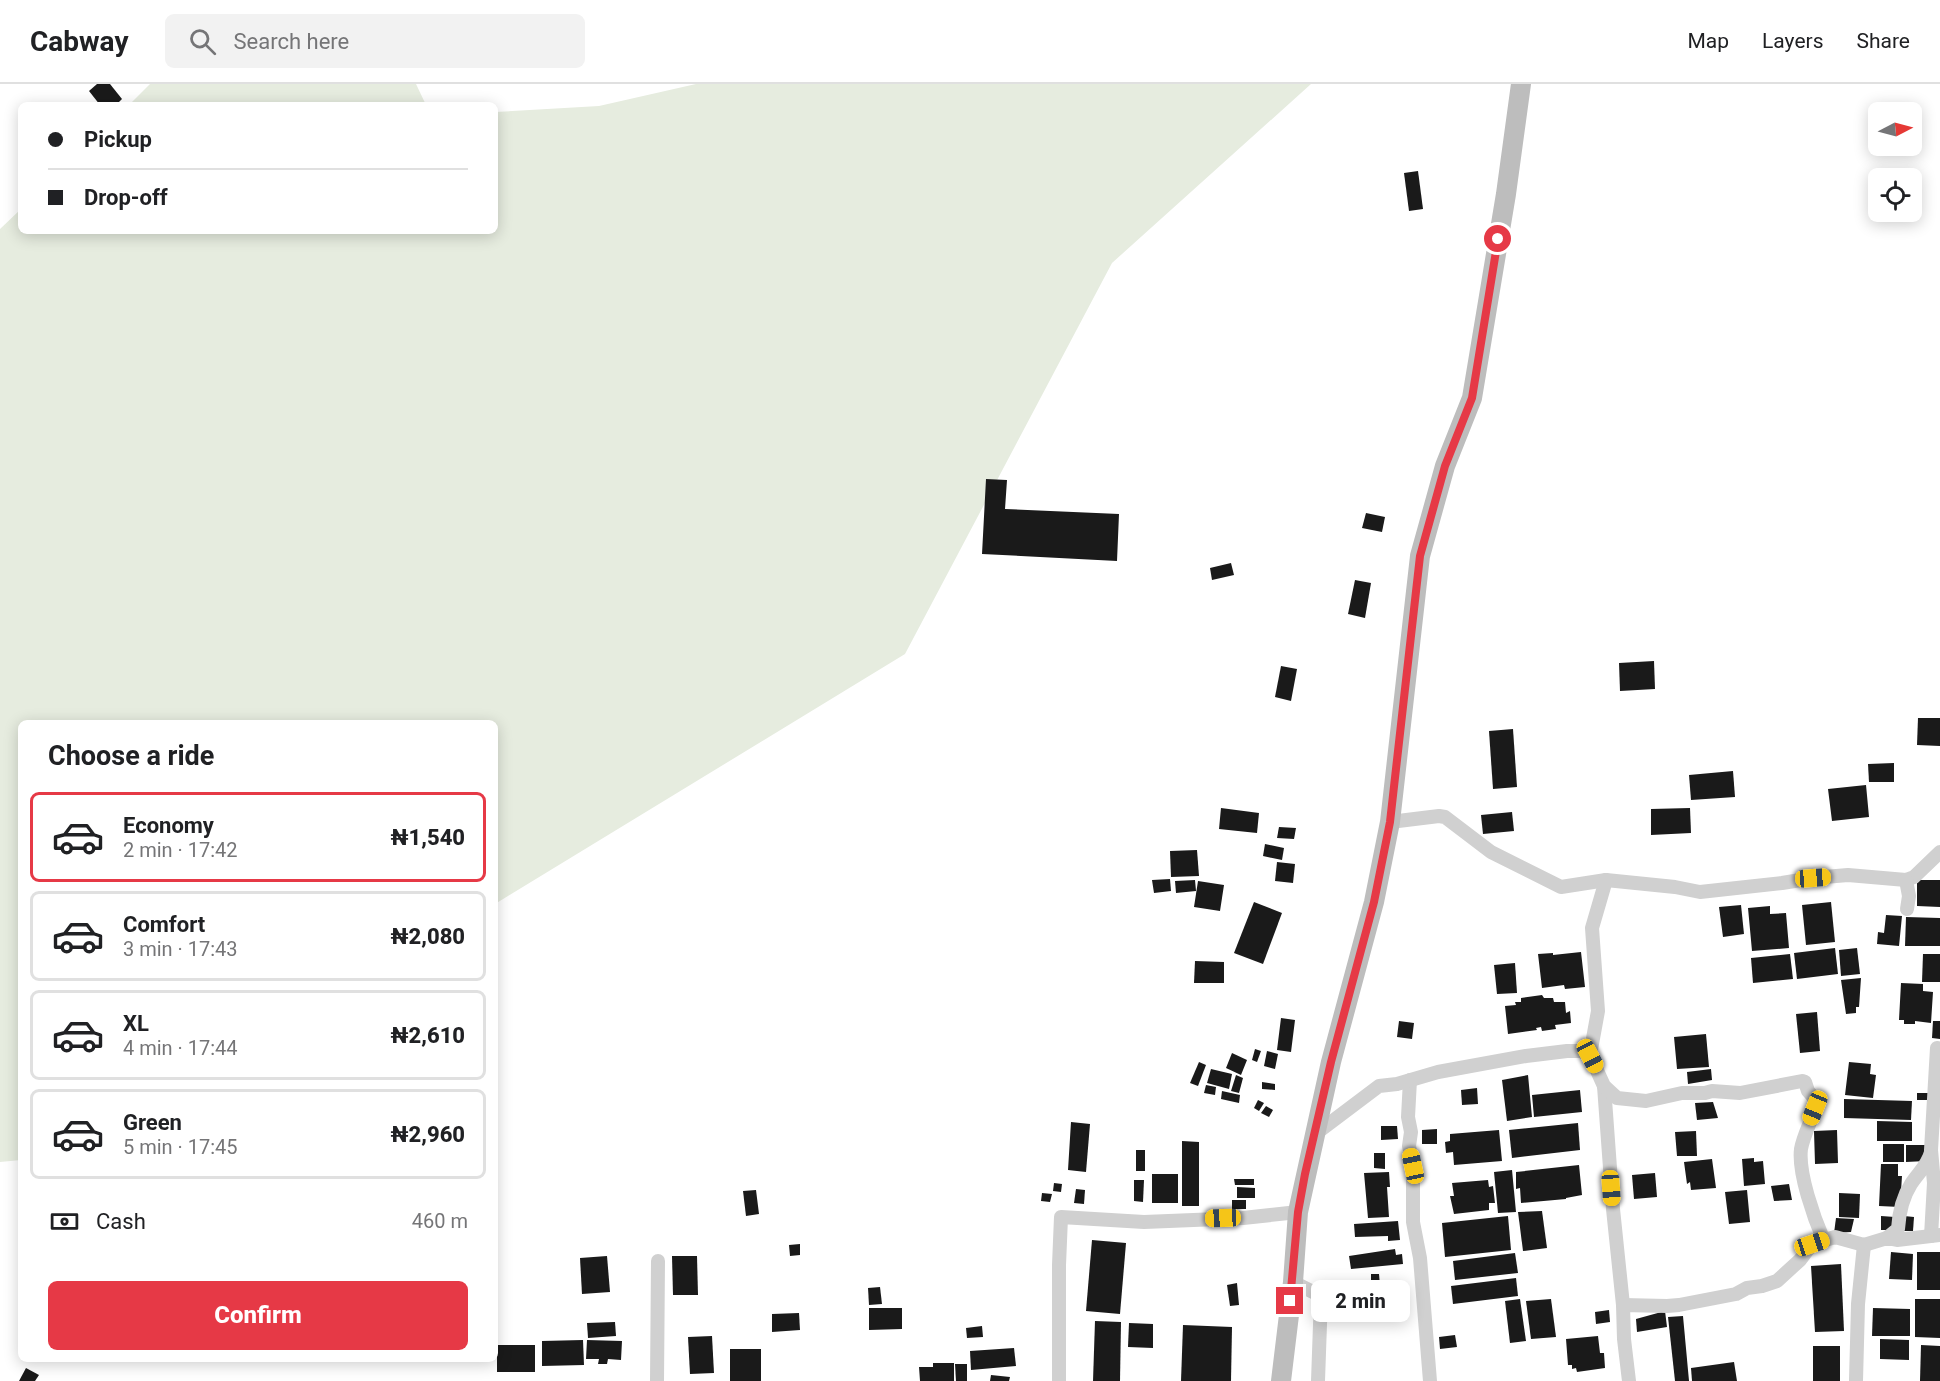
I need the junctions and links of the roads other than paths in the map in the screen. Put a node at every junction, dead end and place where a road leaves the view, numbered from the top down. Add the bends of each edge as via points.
1 (1521, 84) edge
2 (1390, 822) junction
3 (1940, 852) edge
4 (1606, 880) junction
5 (1906, 880) junction
6 (1907, 909) dead end
7 (1940, 1048) edge
8 (1590, 1056) junction
9 (1410, 1080) junction
10 (1386, 1085) junction
11 (1604, 1086) junction
12 (1409, 1101) junction
13 (1314, 1135) junction
14 (1931, 1150) junction
15 (1298, 1212) junction
16 (1936, 1236) edge
17 (1887, 1238) junction
18 (1824, 1241) junction
19 (1864, 1245) junction
20 (658, 1262) dead end
21 (1293, 1282) junction
22 (1623, 1305) junction
23 (657, 1381) edge
24 (1059, 1381) edge
25 (1281, 1381) edge
26 (1318, 1381) edge
27 (1430, 1381) edge
28 (1629, 1381) edge
29 (1856, 1381) edge

1 - 2 main road via 1472,398 1445,466 1420,556
2 - 4 street via 1445,817 1491,852 1556,886
2 - 13 main road via 1374,902
3 - 5 street
4 - 5 street via 1700,892 1848,875
4 - 8 street via 1592,928 1598,1011
5 - 6 street
7 - 14 street
8 - 9 street via 1567,1051 1526,1056
8 - 11 street
9 - 10 street
9 - 12 street
10 - 12 street
10 - 13 street via 1379,1086
11 - 18 street via 1617,1098 1646,1101 1683,1093 1740,1093 1805,1082 1816,1104 1801,1159 1813,1215
11 - 22 street
12 - 27 street via 1413,1222 1420,1258
13 - 15 main road
14 - 16 street
14 - 17 street via 1930,1159 1906,1194 1898,1229
15 - 21 main road
15 - 24 street via 1144,1222 1061,1217
16 - 17 street
17 - 19 street
18 - 19 street via 1835,1237
18 - 22 street via 1812,1244 1777,1281 1762,1286 1679,1305
19 - 29 street
20 - 23 street
21 - 25 main road
21 - 26 street via 1321,1296
22 - 28 street

